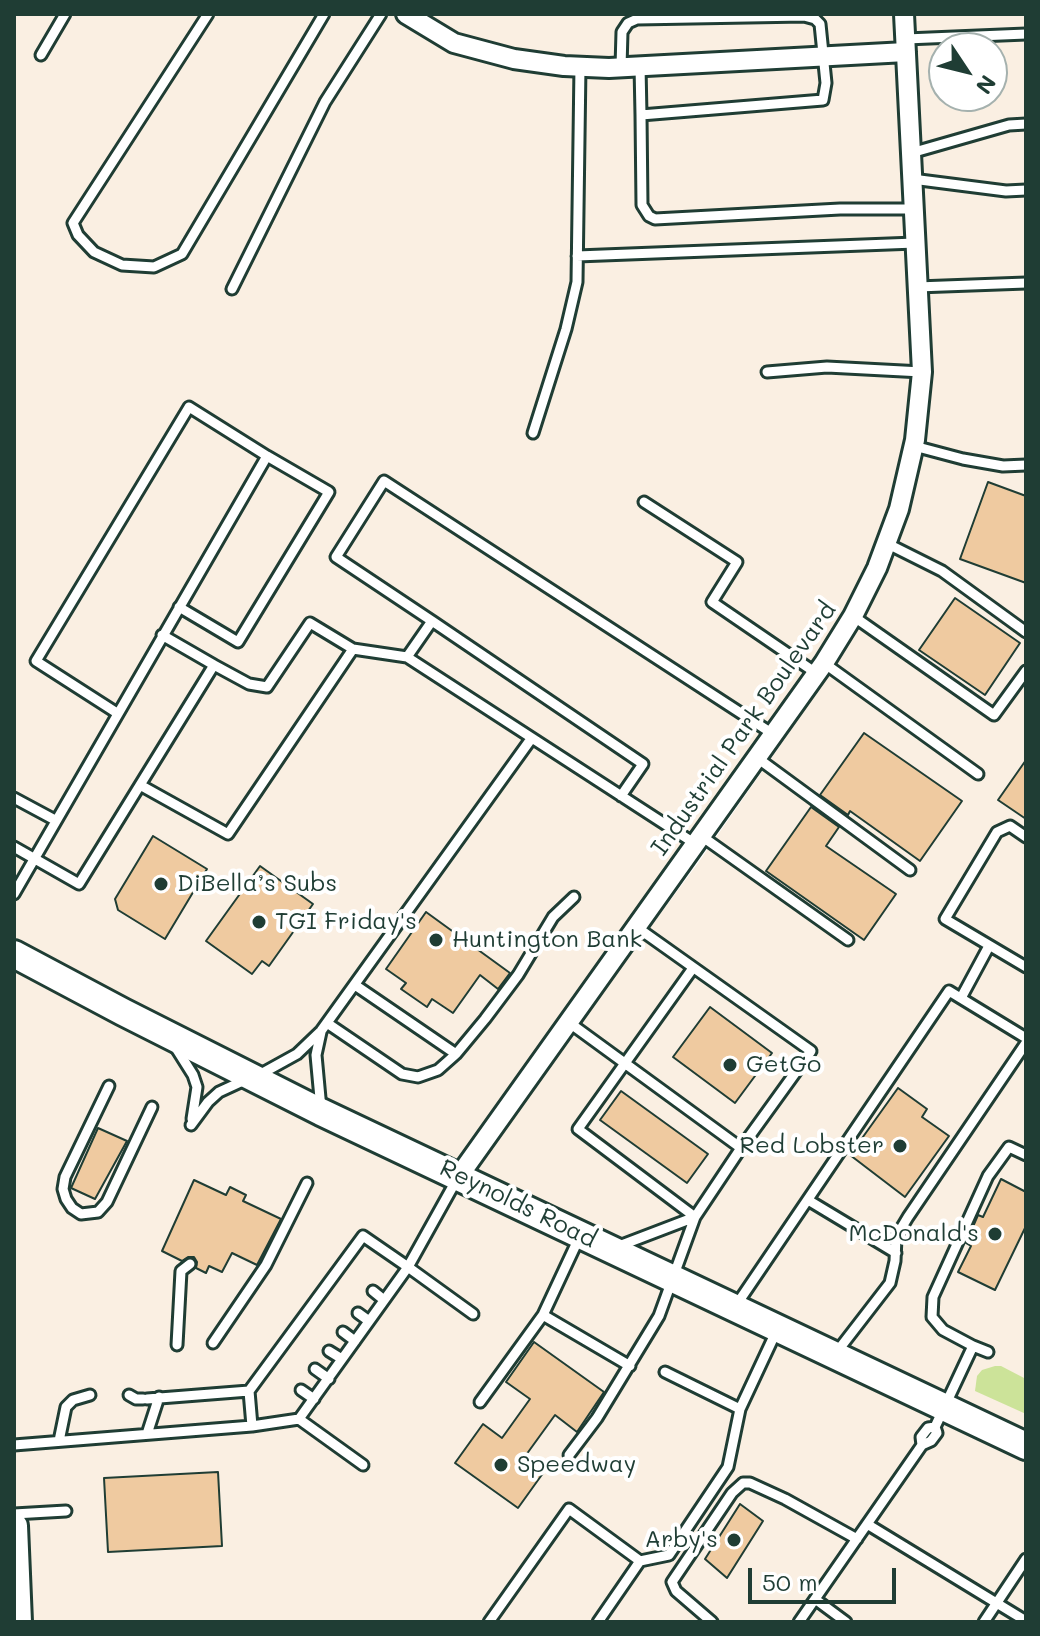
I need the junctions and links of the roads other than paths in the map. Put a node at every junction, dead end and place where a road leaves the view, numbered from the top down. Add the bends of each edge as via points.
1 (65, 14) edge
2 (208, 14) edge
3 (324, 14) edge
4 (381, 14) edge
5 (406, 14) edge
6 (904, 14) edge
7 (627, 18) edge
8 (1026, 34) edge
9 (906, 46) junction
10 (41, 55) dead end
11 (823, 57) junction
12 (580, 66) junction
13 (630, 67) junction
14 (641, 115) junction
15 (1026, 124) edge
16 (911, 153) junction
17 (912, 179) junction
18 (1026, 190) edge
19 (913, 209) junction
20 (915, 243) junction
21 (577, 256) junction
22 (1026, 283) edge
23 (917, 287) junction
24 (232, 289) dead end
25 (767, 372) dead end
26 (922, 372) junction
27 (533, 433) dead end
28 (914, 446) junction
29 (267, 456) junction
30 (1026, 465) edge
31 (644, 502) dead end
32 (886, 543) junction
33 (179, 607) junction
34 (853, 616) junction
35 (432, 621) junction
36 (1026, 632) edge
37 (162, 635) junction
38 (353, 649) junction
39 (407, 657) junction
40 (214, 665) junction
41 (820, 668) junction
42 (1026, 671) edge
43 (117, 713) junction
44 (773, 734) junction
45 (531, 739) junction
46 (756, 757) junction
47 (978, 774) dead end
48 (140, 785) junction
49 (621, 796) junction
50 (14, 798) edge
51 (55, 820) junction
52 (1026, 837) edge
53 (697, 839) junction
54 (14, 847) edge
55 (33, 858) junction
56 (910, 870) dead end
57 (14, 894) edge
58 (574, 897) dead end
59 (635, 926) junction
60 (848, 940) dead end
61 (989, 946) junction
62 (14, 954) edge
63 (1026, 967) edge
64 (693, 968) junction
65 (355, 985) junction
66 (961, 998) junction
67 (567, 1021) junction
68 (324, 1027) junction
69 (168, 1035) junction
70 (1026, 1041) edge
71 (456, 1054) junction
72 (625, 1063) junction
73 (252, 1078) junction
74 (109, 1086) dead end
75 (152, 1107) dead end
76 (321, 1112) junction
77 (741, 1148) junction
78 (1026, 1155) edge
79 (459, 1176) junction
80 (307, 1183) dead end
81 (808, 1200) junction
82 (695, 1217) junction
83 (581, 1235) junction
84 (610, 1249) junction
85 (896, 1253) junction
86 (190, 1264) dead end
87 (340, 1267) junction
88 (408, 1267) junction
89 (350, 1275) dead end
90 (672, 1278) junction
91 (373, 1291) dead end
92 (384, 1300) junction
93 (734, 1308) junction
94 (358, 1313) dead end
95 (473, 1314) dead end
96 (543, 1315) junction
97 (369, 1321) junction
98 (778, 1328) junction
99 (343, 1332) dead end
100 (355, 1341) junction
101 (213, 1343) dead end
102 (177, 1345) dead end
103 (973, 1346) junction
104 (329, 1351) dead end
105 (988, 1352) dead end
106 (834, 1355) junction
107 (342, 1359) junction
108 (268, 1366) junction
109 (630, 1366) junction
110 (315, 1369) dead end
111 (665, 1372) dead end
112 (278, 1373) dead end
113 (329, 1379) junction
114 (301, 1390) dead end
115 (249, 1391) junction
116 (90, 1395) dead end
117 (129, 1395) dead end
118 (159, 1397) junction
119 (314, 1399) junction
120 (480, 1402) dead end
121 (740, 1409) junction
122 (940, 1417) junction
123 (299, 1419) junction
124 (252, 1426) junction
125 (147, 1434) junction
126 (59, 1441) junction
127 (14, 1445) edge
128 (1026, 1446) edge
129 (569, 1455) dead end
130 (363, 1465) dead end
131 (66, 1511) dead end
132 (14, 1514) edge
133 (867, 1524) junction
134 (14, 1526) edge
135 (14, 1536) edge
136 (857, 1539) junction
137 (1026, 1559) edge
138 (640, 1561) junction
139 (15, 1574) edge
140 (815, 1599) junction
141 (997, 1602) junction
142 (843, 1621) edge
143 (1026, 1621) edge
144 (18, 1622) edge
145 (489, 1622) edge
146 (598, 1622) edge
147 (712, 1622) edge
148 (799, 1622) edge
149 (984, 1622) edge

1 - 10 lane
2 - 3 lane via 73,223 94,252 122,265 154,267 182,254
4 - 24 lane via 325,102
5 - 12 street via 454,43 514,59
6 - 9 street, Industrial Park Boulevard
7 - 11 lane via 804,16 820,24
7 - 13 lane via 620,43
8 - 9 lane
9 - 11 street
9 - 16 street, Industrial Park Boulevard
11 - 13 street
11 - 14 lane via 823,100
12 - 13 street
12 - 21 lane
13 - 14 lane
14 - 19 lane via 642,205 655,219
15 - 16 lane
16 - 17 street, Industrial Park Boulevard
17 - 18 lane
17 - 19 street, Industrial Park Boulevard
19 - 20 street, Industrial Park Boulevard
20 - 21 lane
20 - 23 street, Industrial Park Boulevard
21 - 27 lane via 566,329
22 - 23 lane
23 - 26 street, Industrial Park Boulevard
25 - 26 lane via 827,367
26 - 28 street, Industrial Park Boulevard
28 - 30 lane via 1003,466
28 - 32 street, Industrial Park Boulevard
29 - 33 lane
29 - 33 lane via 329,492 238,642
29 - 43 lane via 189,407 36,661
31 - 41 lane via 737,562 712,602
32 - 34 street, Industrial Park Boulevard
32 - 36 lane via 942,571
33 - 37 lane
34 - 41 street, Industrial Park Boulevard
34 - 42 lane via 994,715
35 - 39 lane
35 - 44 lane via 336,557 384,481
35 - 49 lane via 643,764
37 - 40 lane
37 - 43 lane
38 - 39 lane
38 - 40 lane via 310,623 267,687 249,684
38 - 48 lane via 228,834
39 - 45 lane
40 - 48 lane
41 - 44 street, Industrial Park Boulevard
41 - 47 lane
43 - 51 lane
44 - 46 street, Industrial Park Boulevard
45 - 49 lane
45 - 65 lane
46 - 53 street, Industrial Park Boulevard
46 - 56 lane
48 - 55 lane via 79,884
49 - 53 lane
50 - 51 lane
51 - 55 lane
52 - 61 lane via 1010,826 997,832 945,919
53 - 59 street, Industrial Park Boulevard
53 - 60 lane
54 - 55 lane
55 - 57 lane
58 - 71 lane via 553,917 518,975
59 - 64 lane
59 - 67 street, Industrial Park Boulevard
61 - 63 lane
61 - 66 lane
62 - 69 main road, Reynolds Road
64 - 72 lane
64 - 77 lane via 811,1051
65 - 68 lane
65 - 71 lane
66 - 70 lane
66 - 81 lane via 949,991
67 - 72 lane
67 - 79 street, Industrial Park Boulevard
68 - 71 lane via 402,1074 428,1075
68 - 73 lane via 297,1054
68 - 76 lane via 316,1055
69 - 73 main road, Reynolds Road
69 - 73 lane via 197,1087 191,1125 219,1092
70 - 85 lane via 908,1217 896,1237
72 - 77 lane
72 - 82 lane via 578,1129
73 - 76 main road, Reynolds Road
74 - 75 lane via 65,1177 66,1199 81,1214 98,1212 107,1202
76 - 79 main road, Reynolds Road
77 - 82 lane
78 - 103 lane via 1009,1147 988,1176 933,1297 932,1317 943,1330
79 - 83 main road, Reynolds Road
79 - 88 lane
80 - 101 lane via 266,1265
81 - 85 lane
81 - 93 lane
82 - 84 lane
82 - 90 lane
83 - 84 main road, Reynolds Road
83 - 96 lane
84 - 90 main road, Reynolds Road
85 - 106 lane via 890,1283
86 - 102 lane via 181,1271
87 - 88 lane via 363,1236
87 - 89 lane
87 - 108 lane via 329,1291
88 - 92 lane
88 - 95 lane
90 - 93 main road, Reynolds Road
90 - 109 lane via 659,1316
91 - 92 lane
92 - 97 lane
93 - 98 main road, Reynolds Road
94 - 97 lane
96 - 109 lane
96 - 120 lane
97 - 100 lane
98 - 106 main road, Reynolds Road
98 - 121 lane
99 - 100 lane
100 - 107 lane
103 - 105 lane
103 - 122 lane
104 - 107 lane
106 - 122 main road, Reynolds Road
107 - 113 lane
108 - 112 lane
108 - 115 lane
109 - 129 lane
110 - 113 lane
111 - 121 lane
113 - 119 lane
114 - 119 lane
115 - 118 lane
115 - 124 lane
116 - 126 lane via 66,1407
117 - 118 lane
118 - 125 lane
119 - 123 lane
121 - 138 lane via 728,1467 669,1555
122 - 128 main road, Reynolds Road
122 - 133 lane via 921,1437 922,1445
123 - 124 lane
123 - 130 lane
124 - 125 lane
125 - 126 lane
126 - 127 lane
131 - 132 lane
133 - 136 lane
133 - 141 lane
134 - 135 main road
135 - 139 main road
136 - 140 lane
136 - 147 lane via 785,1499 743,1483 672,1582
137 - 141 lane
138 - 145 lane via 569,1509
138 - 146 lane
139 - 144 main road
140 - 142 lane
140 - 148 lane
141 - 143 lane
141 - 149 lane

